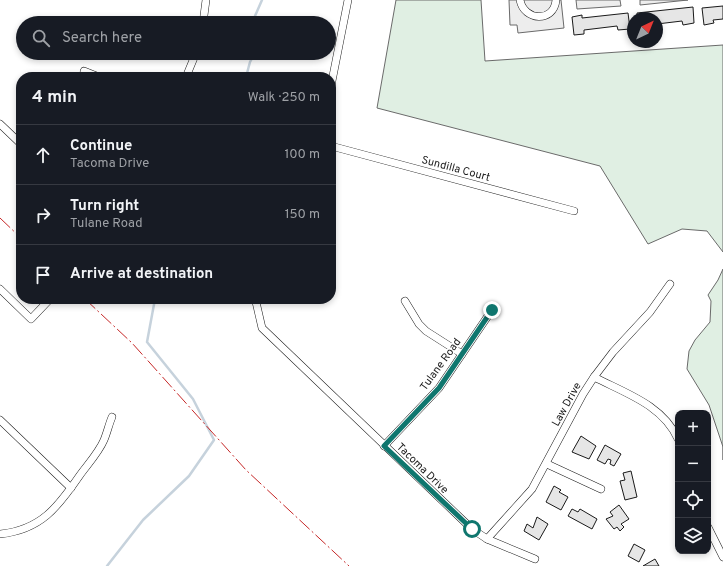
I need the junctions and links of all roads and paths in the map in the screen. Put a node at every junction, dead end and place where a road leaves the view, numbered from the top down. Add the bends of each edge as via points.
1 (206, 0) edge
2 (348, 0) edge
3 (520, 0) edge
4 (556, 0) edge
5 (204, 16) edge
6 (193, 60) edge
7 (84, 70) dead end
8 (89, 72) edge
9 (188, 72) edge
10 (334, 72) edge
11 (0, 124) edge
12 (16, 139) edge
13 (336, 147) edge
14 (574, 211) dead end
15 (670, 284) dead end
16 (0, 289) edge
17 (405, 301) dead end
18 (45, 304) edge
19 (256, 304) edge
20 (492, 310) dead end
21 (462, 354) junction
22 (594, 377) junction
23 (112, 417) dead end
24 (0, 420) edge
25 (675, 432) edge
26 (384, 446) junction
27 (547, 464) junction
28 (71, 488) junction
29 (601, 489) dead end
30 (711, 533) edge
31 (0, 534) edge
32 (487, 539) junction
33 (723, 557) edge
34 (534, 559) dead end

1 - 5 street
2 - 10 street
3 - 4 street via 528,14 539,17 550,13
6 - 9 street
7 - 8 street
11 - 12 street
13 - 14 street, Sundilla Court
15 - 22 street, Law Drive via 650,312
16 - 18 street via 31,319
17 - 21 street via 423,327
19 - 26 street, Tacoma Drive via 262,328
20 - 21 street, Tulane Road
21 - 26 street, Tulane Road via 439,388
22 - 25 street via 653,407
22 - 27 street, Law Drive
23 - 28 street via 104,441
24 - 28 street
26 - 32 street, Tacoma Drive via 472,529
27 - 29 street
27 - 32 street, Law Drive via 532,489
28 - 31 street via 59,505 35,524 12,533
30 - 33 street
32 - 34 street, Tacoma Drive

